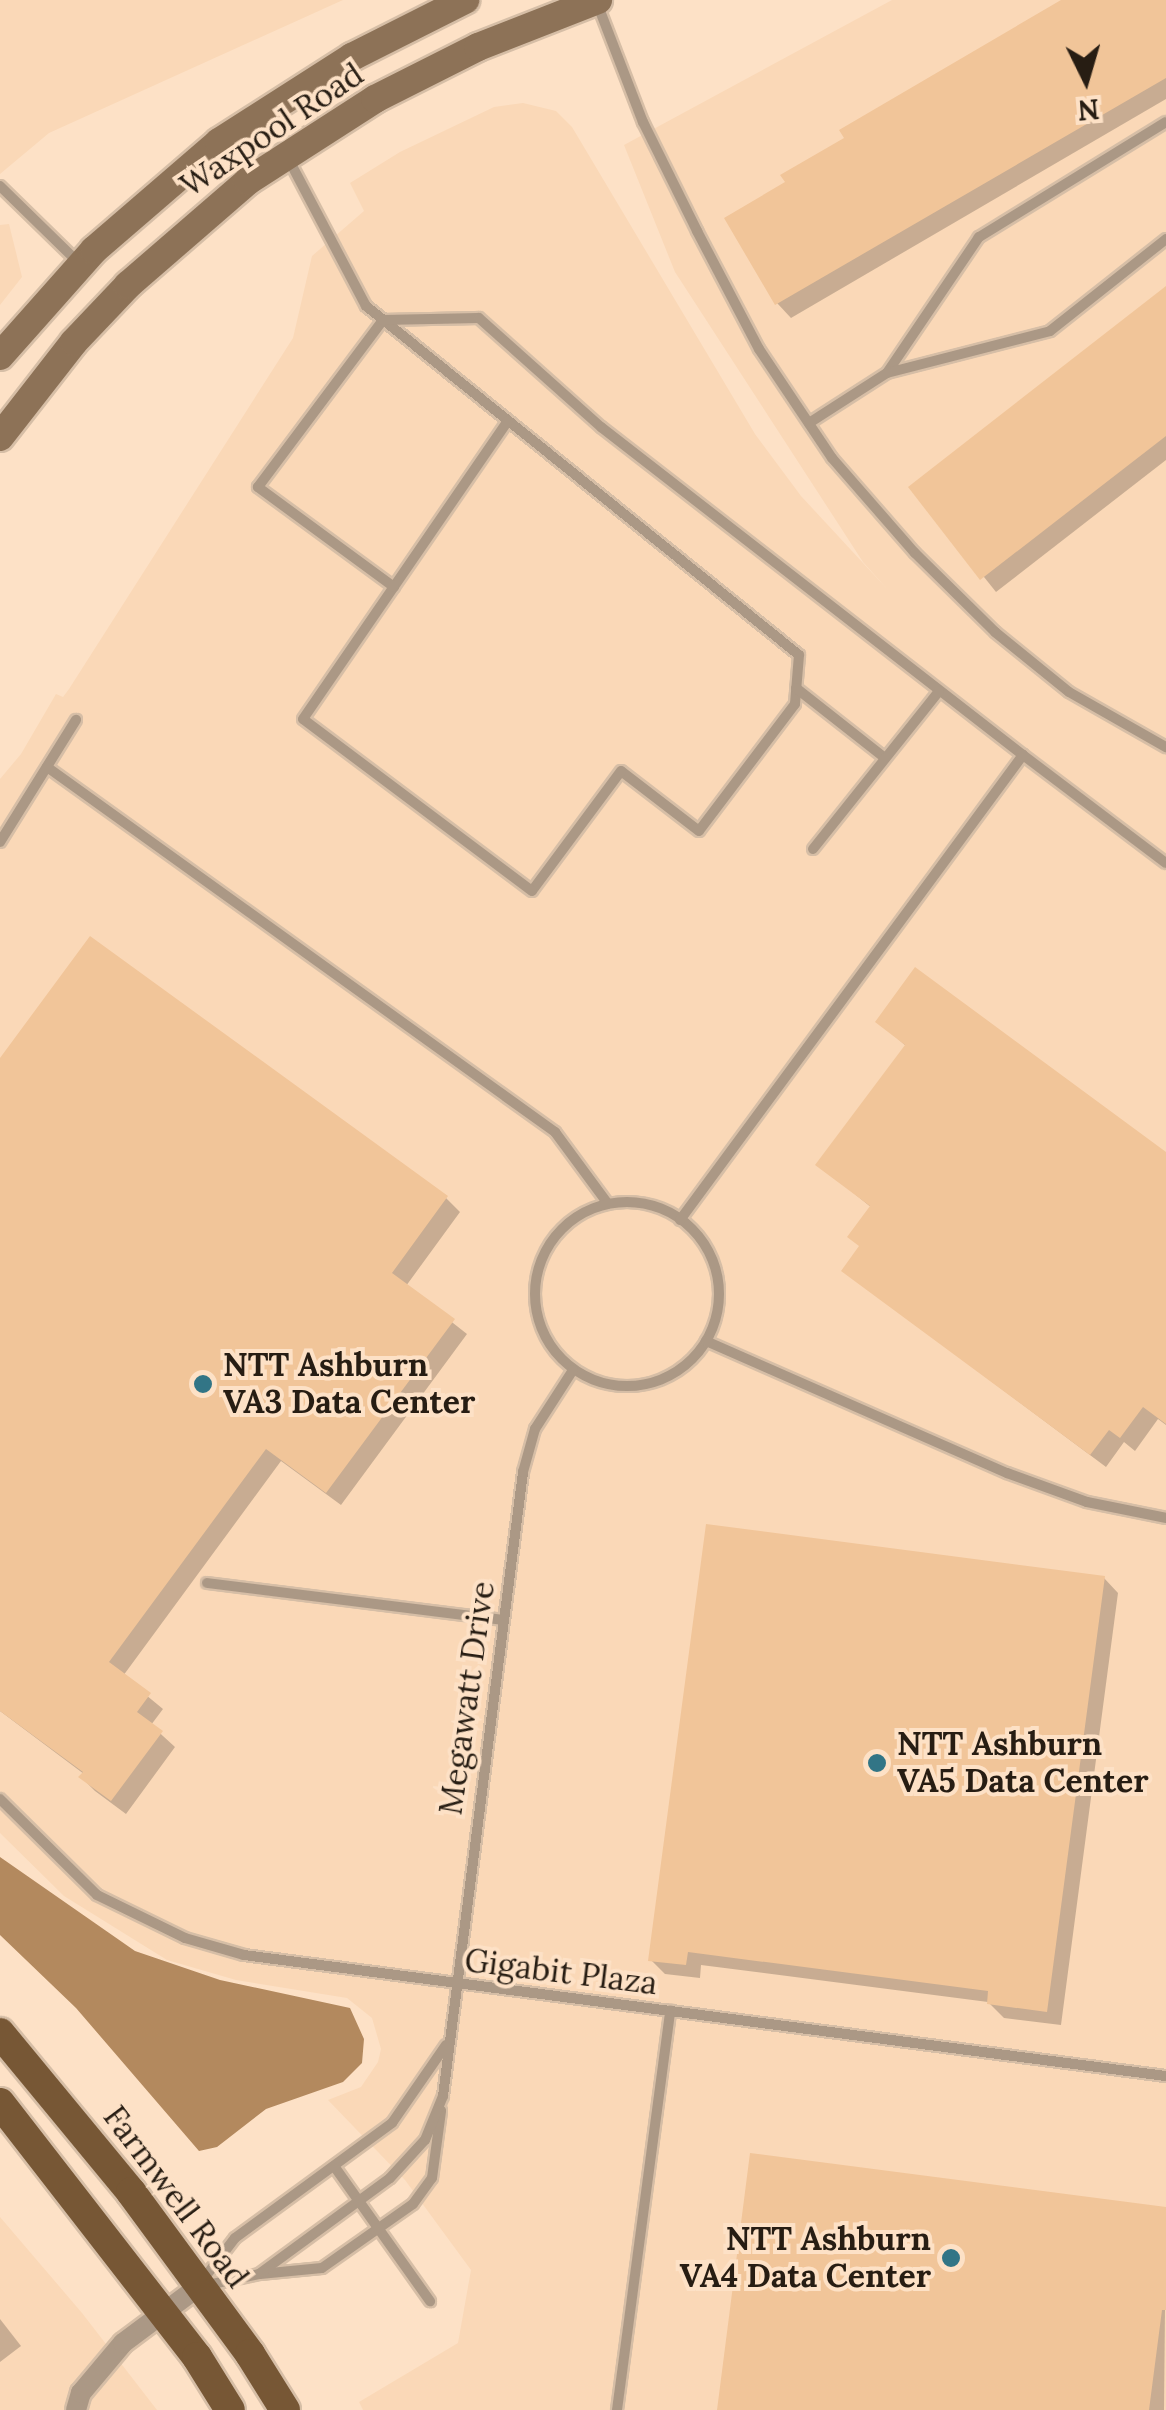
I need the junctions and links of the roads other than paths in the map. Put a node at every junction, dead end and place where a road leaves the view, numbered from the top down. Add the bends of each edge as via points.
1 (464, 0) edge
2 (596, 0) edge
3 (1166, 122) edge
4 (286, 154) junction
5 (0, 186) edge
6 (1166, 239) edge
7 (80, 264) junction
8 (383, 320) junction
9 (0, 356) edge
10 (887, 373) junction
11 (508, 421) junction
12 (809, 424) junction
13 (0, 437) edge
14 (394, 587) junction
15 (796, 688) junction
16 (939, 691) junction
17 (76, 720) dead end
18 (1166, 747) edge
19 (1023, 755) junction
20 (885, 758) junction
21 (46, 766) junction
22 (1, 840) edge
23 (812, 849) dead end
24 (1166, 862) edge
25 (608, 1204) junction
26 (680, 1220) junction
27 (706, 1341) junction
28 (573, 1370) junction
29 (1166, 1518) edge
30 (207, 1584) dead end
31 (503, 1620) junction
32 (0, 1798) edge
33 (454, 1984) junction
34 (670, 2012) junction
35 (0, 2033) edge
36 (446, 2044) junction
37 (1166, 2076) edge
38 (443, 2096) junction
39 (0, 2103) edge
40 (334, 2166) junction
41 (359, 2200) junction
42 (380, 2231) junction
43 (259, 2274) junction
44 (198, 2287) junction
45 (430, 2301) dead end
46 (162, 2315) junction
47 (76, 2410) edge
48 (230, 2410) edge
49 (285, 2410) edge
50 (617, 2410) edge

1 - 7 main road, Waxpool Road via 287,95 154,194
2 - 4 main road, Waxpool Road via 478,46
2 - 12 lane via 696,232 759,349
3 - 10 lane via 979,237
4 - 8 lane via 366,306
4 - 13 main road, Waxpool Road via 128,285
5 - 7 lane
6 - 10 lane via 1050,331
7 - 9 main road, Waxpool Road
8 - 11 lane
8 - 14 lane via 258,487
8 - 16 lane via 478,318 601,427
10 - 12 lane
11 - 14 lane
11 - 15 lane via 799,655
12 - 18 lane via 915,553 996,632 1068,692
14 - 15 lane via 303,719 532,891 621,771 699,830 795,704
15 - 20 lane
16 - 19 lane
16 - 20 lane
17 - 21 lane
19 - 24 lane
19 - 26 lane
20 - 23 lane
21 - 22 lane
21 - 25 lane via 554,1132
25 - 26 lane via 638,1203
25 - 28 lane via 579,1215 540,1261 534,1291 545,1334
26 - 27 lane via 710,1254 719,1282
27 - 28 lane via 661,1380 601,1383
27 - 29 lane via 1007,1473 1087,1502
28 - 31 lane, Megawatt Drive via 535,1428
30 - 31 lane
31 - 33 lane, Megawatt Drive
32 - 33 lane, Gigabit Plaza via 97,1895 185,1938 244,1955
33 - 34 lane, Gigabit Plaza
33 - 36 lane, Megawatt Drive
34 - 37 lane, Gigabit Plaza
34 - 50 lane
35 - 44 main road, Farmwell Road via 131,2192
36 - 38 lane, Megawatt Drive
36 - 40 lane via 392,2123
38 - 41 lane via 425,2140
38 - 42 lane, Megawatt Drive via 432,2178
39 - 46 main road
40 - 41 lane
40 - 44 lane via 235,2238
41 - 42 lane
41 - 43 lane
42 - 43 lane, Megawatt Drive via 322,2268
42 - 45 lane
43 - 44 lane, Megawatt Drive
44 - 46 street
44 - 49 main road, Farmwell Road
46 - 47 street via 123,2343 81,2393
46 - 48 main road

